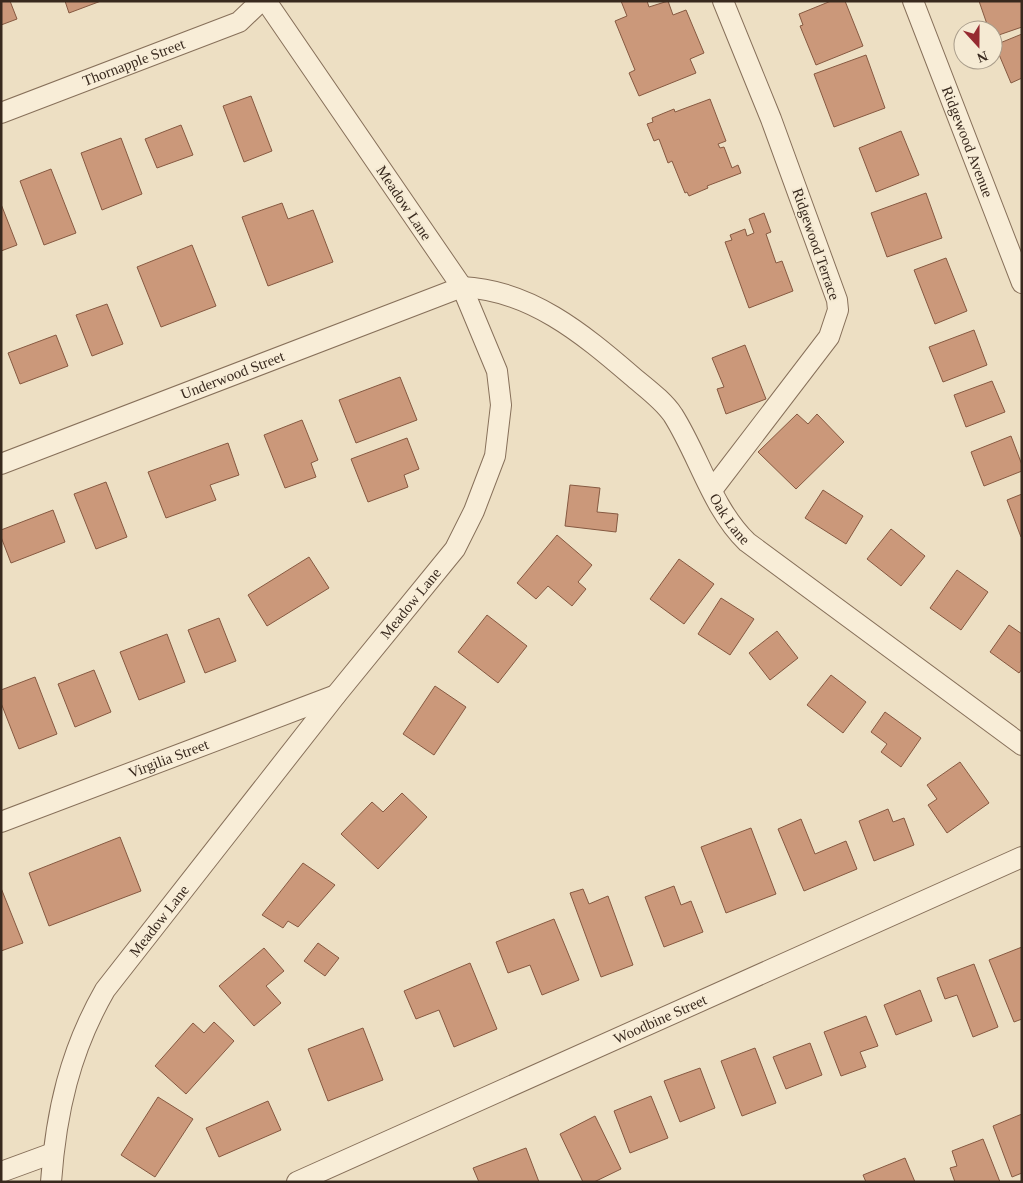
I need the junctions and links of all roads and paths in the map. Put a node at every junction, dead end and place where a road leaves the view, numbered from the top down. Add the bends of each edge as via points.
1 (261, 1) edge
2 (266, 1) edge
3 (723, 1) edge
4 (913, 1) edge
5 (1, 113) edge
6 (1022, 283) edge
7 (462, 287) junction
8 (1, 464) edge
9 (712, 490) junction
10 (336, 695) junction
11 (1022, 745) edge
12 (1, 822) edge
13 (1022, 857) edge
14 (53, 1153) junction
15 (1, 1172) edge
16 (50, 1182) edge
17 (298, 1182) edge

1 - 5 street, Thornapple Street via 239,22
2 - 7 street, Meadow Lane
3 - 9 street, Ridgewood Terrace via 776,134 838,310 829,337
4 - 6 street, Ridgewood Avenue
7 - 8 street, Underwood Street
7 - 9 street, Oak Lane via 486,288 514,296 550,314 594,343 671,412
7 - 10 street, Meadow Lane via 497,371 502,405 495,456 474,511 455,548
9 - 11 street, Oak Lane via 731,527 747,542
10 - 12 street, Virgilia Street
10 - 14 street, Meadow Lane via 105,990 90,1015 72,1058 59,1110
13 - 17 street, Woodbine Street
14 - 15 street
14 - 16 street, Meadow Lane

